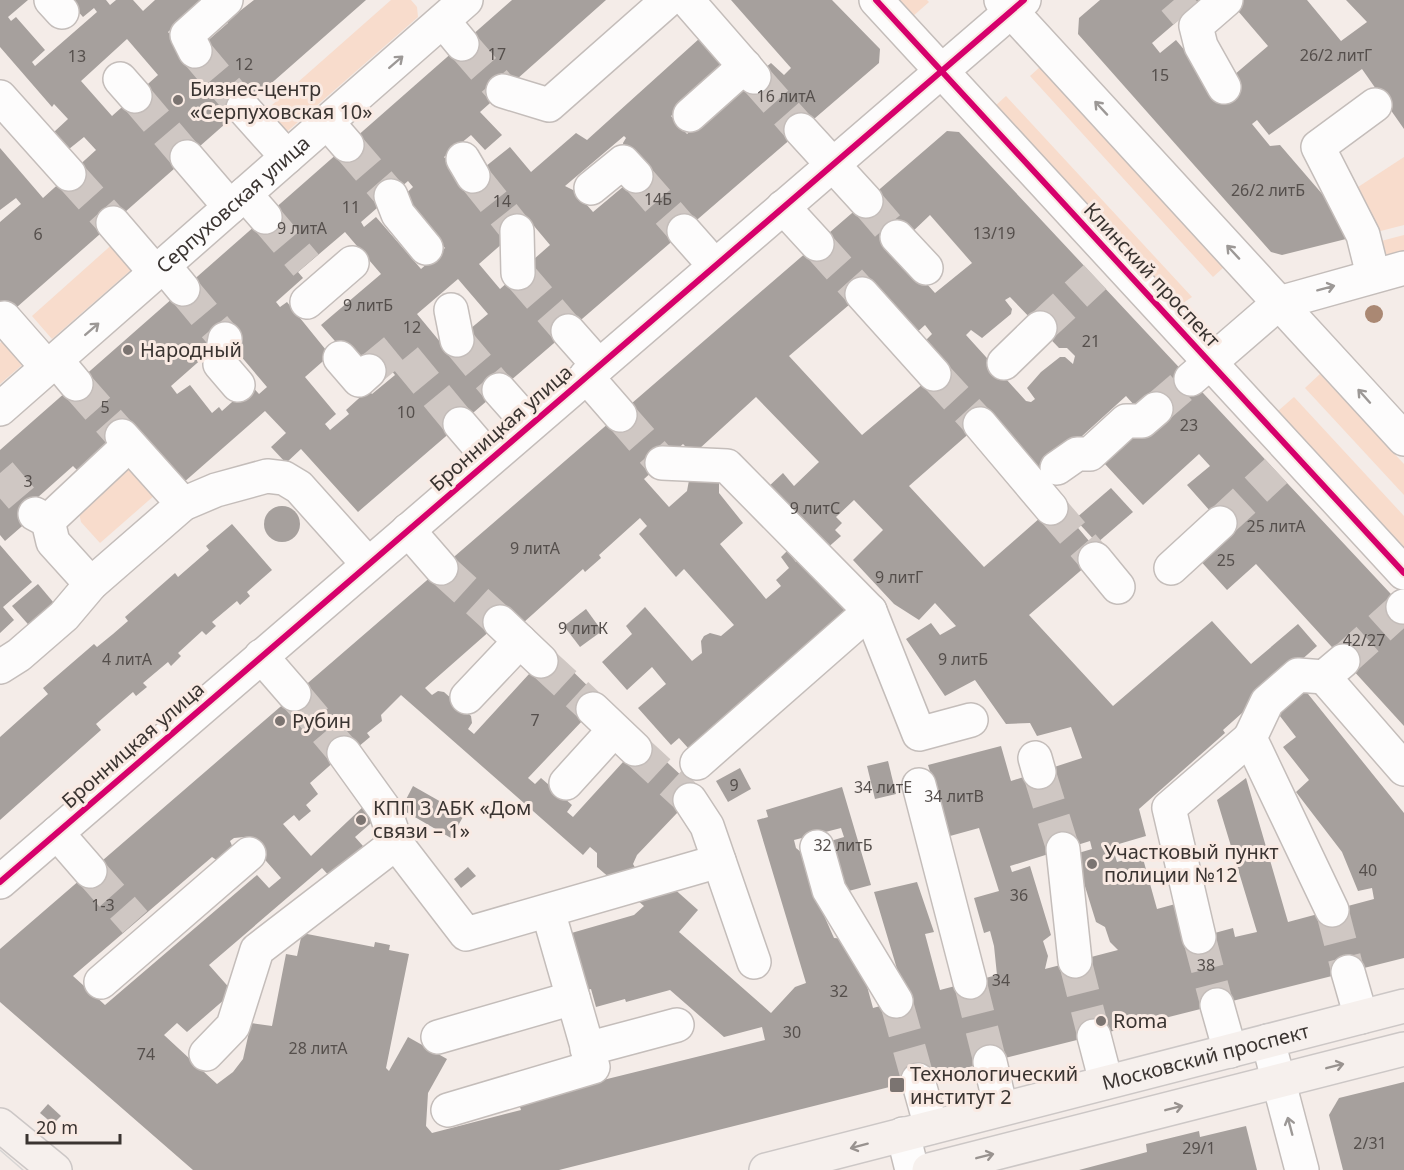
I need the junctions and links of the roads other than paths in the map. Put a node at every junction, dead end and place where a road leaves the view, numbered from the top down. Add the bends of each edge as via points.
1 (226, 0) edge
2 (668, 0) edge
3 (687, 0) edge
4 (876, 0) edge
5 (1226, 0) edge
6 (1012, 4) edge
7 (450, 16) edge
8 (195, 51) tunnel mouth
9 (941, 71) junction
10 (1224, 87) dead end
11 (503, 91) tunnel mouth
12 (0, 97) edge
13 (1375, 105) dead end
14 (243, 108) tunnel mouth
15 (690, 115) dead end
16 (801, 130) tunnel mouth
17 (187, 157) tunnel mouth
18 (287, 158) junction
19 (831, 165) junction
20 (69, 174) tunnel mouth
21 (636, 176) tunnel mouth
22 (591, 188) dead end
23 (391, 196) tunnel mouth
24 (866, 201) tunnel mouth
25 (247, 206) junction
26 (783, 207) junction
27 (113, 223) tunnel mouth
28 (517, 231) tunnel mouth
29 (684, 231) tunnel mouth
30 (897, 237) tunnel mouth
31 (817, 244) tunnel mouth
32 (426, 248) dead end
33 (352, 263) dead end
34 (715, 266) junction
35 (926, 268) dead end
36 (1388, 272) edge
37 (518, 273) tunnel mouth
38 (168, 276) junction
39 (313, 284) dead end
40 (862, 294) tunnel mouth
41 (1279, 303) junction
42 (4, 318) dead end
43 (1040, 328) tunnel mouth
44 (568, 331) tunnel mouth
45 (225, 339) tunnel mouth
46 (340, 358) dead end
47 (1004, 363) dead end
48 (60, 370) junction
49 (1200, 370) junction
50 (369, 371) dead end
51 (592, 371) junction
52 (934, 374) tunnel mouth
53 (238, 386) dead end
54 (499, 390) tunnel mouth
55 (0, 409) edge
56 (1156, 409) tunnel mouth
57 (620, 415) tunnel mouth
58 (460, 424) tunnel mouth
59 (980, 424) tunnel mouth
60 (530, 425) junction
61 (1404, 439) edge
62 (490, 459) junction
63 (662, 463) dead end
64 (1057, 468) dead end
65 (183, 504) junction
66 (1051, 508) tunnel mouth
67 (1220, 523) tunnel mouth
68 (408, 530) junction
69 (1095, 559) tunnel mouth
70 (368, 564) junction
71 (441, 568) tunnel mouth
72 (1171, 568) dead end
73 (1404, 573) edge
74 (91, 584) junction
75 (1118, 587) dead end
76 (870, 611) junction
77 (520, 641) dead end
78 (261, 656) junction
79 (0, 667) edge
80 (294, 694) tunnel mouth
81 (467, 697) dead end
82 (971, 720) dead end
83 (614, 729) dead end
84 (1250, 738) junction
85 (344, 753) tunnel mouth
86 (697, 763) dead end
87 (1404, 769) edge
88 (566, 783) dead end
89 (920, 785) dead end
90 (690, 800) tunnel mouth
91 (57, 833) junction
92 (396, 843) junction
93 (817, 847) dead end
94 (1063, 849) tunnel mouth
95 (249, 854) dead end
96 (719, 861) junction
97 (90, 871) tunnel mouth
98 (0, 882) edge
99 (1332, 910) tunnel mouth
100 (548, 911) junction
101 (1199, 937) tunnel mouth
102 (1076, 961) tunnel mouth
103 (754, 962) dead end
104 (1348, 972) tunnel mouth
105 (101, 982) dead end
106 (970, 982) tunnel mouth
107 (573, 998) junction
108 (896, 1001) tunnel mouth
109 (1217, 1005) tunnel mouth
110 (1404, 1006) edge
111 (1361, 1017) junction
112 (677, 1025) dead end
113 (1094, 1036) tunnel mouth
114 (438, 1037) dead end
115 (1268, 1041) junction
116 (587, 1049) junction
117 (1404, 1049) edge
118 (1230, 1051) junction
119 (206, 1054) dead end
120 (990, 1062) tunnel mouth
121 (918, 1080) tunnel mouth
122 (1279, 1081) junction
123 (1106, 1082) junction
124 (1001, 1109) junction
125 (448, 1110) dead end
126 (0, 1125) edge
127 (917, 1131) junction
128 (55, 1170) edge
129 (766, 1170) edge
130 (912, 1170) edge
131 (928, 1170) edge
132 (1302, 1170) edge

1 - 8 street via 187,35
2 - 11 street via 549,105
3 - 15 street via 749,72
4 - 9 street, Клинский проспект
5 - 10 street via 1191,20
6 - 9 street, Бронницкая улица
41 -> 6 street
18 -> 7 street, Серпуховская улица via 337,134
9 - 19 street, Бронницкая улица
9 - 49 street, Клинский проспект via 1105,268
12 - 20 street
13 - 36 street via 1318,147 1363,235
14 - 18 street
16 - 19 street
17 - 25 street
18 - 25 street, Серпуховская улица
19 - 24 street
19 - 26 street, Бронницкая улица
21 - 22 street via 622,162
23 - 32 street via 398,214
25 - 38 street, Серпуховская улица
26 - 31 street
26 - 34 street, Бронницкая улица
27 - 38 street
28 - 37 street
29 - 34 street
30 - 35 street
33 - 39 street
34 - 51 street, Бронницкая улица
41 -> 36 street
48 -> 38 street, Серпуховская улица
40 - 52 street
41 - 49 street
61 -> 41 street
42 - 48 street
43 - 47 street
44 - 51 street
45 - 53 street via 220,364
46 - 50 street via 359,380
48 - 55 street, Серпуховская улица
49 - 73 street, Клинский проспект via 1285,463
51 - 57 street
51 - 60 street, Бронницкая улица
54 - 60 street
56 - 64 street via 1142,421 1126,422 1090,454 1077,454
58 - 62 street
59 - 66 street
60 - 62 street, Бронницкая улица
62 - 68 street, Бронницкая улица
63 - 76 street via 727,466
65 - 70 street via 267,476 284,478 299,487
65 - 74 street
65 - 74 street via 126,441 41,518 53,542
67 - 72 street
68 - 70 street, Бронницкая улица
68 - 71 street
69 - 75 street
70 - 78 street, Бронницкая улица
74 - 79 street via 64,616 19,656
76 - 82 street via 919,734
76 - 86 street
77 - 81 street
78 - 80 street
78 - 91 street, Бронницкая улица
83 - 88 street
84 - 87 street via 1268,702 1298,675 1334,669
84 - 99 street
84 - 101 street via 1169,808
85 - 92 street via 385,810
89 - 106 street
90 - 96 street via 707,826
91 - 97 street
91 - 98 street, Бронницкая улица
92 - 100 street via 466,934
92 - 119 street via 257,950 233,1026
93 - 108 street via 829,890
94 - 102 street
95 - 105 street via 143,931
96 - 100 street
96 - 103 street
100 - 107 street
104 - 111 street
107 - 114 street
107 - 116 street
109 - 118 street
110 - 111 main road, Московский проспект
111 - 115 main road, Московский проспект
112 - 116 street
113 - 123 street
115 - 118 main road, Московский проспект
115 - 122 street
116 - 125 street via 592,1067
122 -> 117 main road, Московский проспект
118 - 123 main road, Московский проспект
120 - 124 street
121 - 127 street
131 -> 122 main road, Московский проспект
132 -> 122 street
123 - 124 main road, Московский проспект
124 - 127 main road, Московский проспект
126 - 128 main road
127 -> 129 main road, Московский проспект
127 - 130 street

